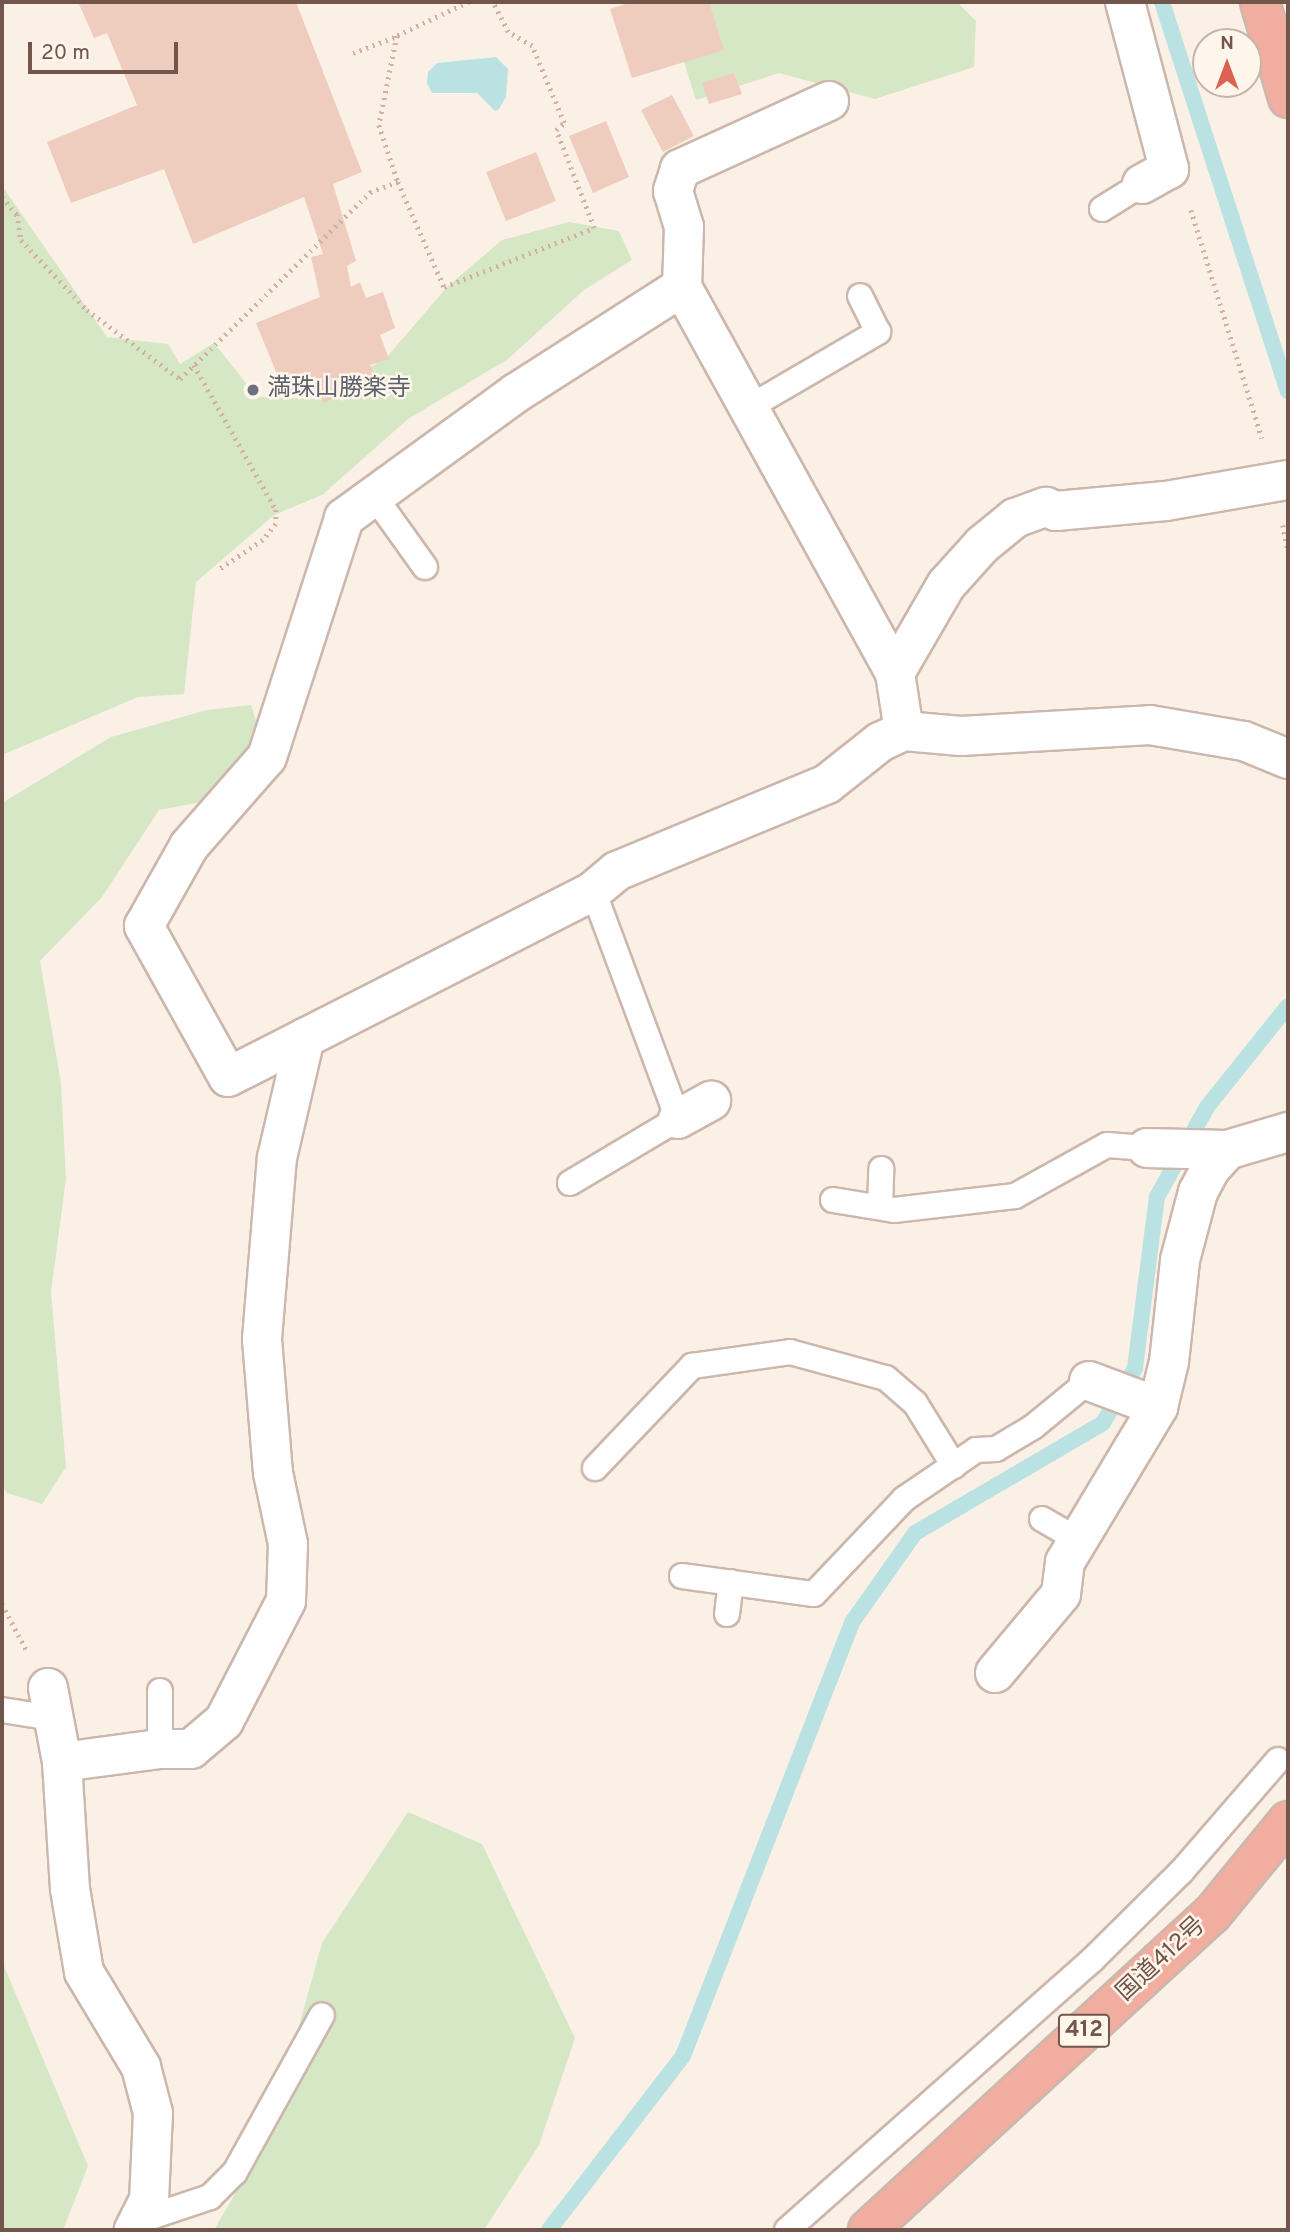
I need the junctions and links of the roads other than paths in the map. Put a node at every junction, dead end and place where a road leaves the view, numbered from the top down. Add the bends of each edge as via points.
1 (1125, 2) edge
2 (1260, 2) edge
3 (1288, 98) edge
4 (829, 101) dead end
5 (1156, 177) joint
6 (1102, 209) dead end
7 (682, 286) junction
8 (860, 296) dead end
9 (748, 408) junction
10 (1281, 481) edge
11 (372, 493) junction
12 (425, 567) dead end
13 (895, 673) junction
14 (904, 731) junction
15 (1288, 759) edge
16 (593, 891) junction
17 (305, 1038) junction
18 (711, 1101) dead end
19 (678, 1119) junction
20 (1288, 1132) edge
21 (1147, 1148) joint
22 (1223, 1150) junction
23 (881, 1169) dead end
24 (570, 1183) dead end
25 (834, 1200) dead end
26 (880, 1207) junction
27 (1089, 1381) joint
28 (1156, 1406) junction
29 (954, 1466) junction
30 (595, 1468) dead end
31 (1042, 1519) dead end
32 (1079, 1541) junction
33 (682, 1576) dead end
34 (731, 1582) junction
35 (727, 1614) dead end
36 (995, 1673) dead end
37 (160, 1691) dead end
38 (51, 1703) joint
39 (2, 1710) edge
40 (160, 1749) junction
41 (1278, 1760) dead end
42 (62, 1762) junction
43 (1288, 1821) edge
44 (322, 2015) dead end
45 (136, 2226) edge
46 (787, 2230) edge
47 (869, 2230) edge

1 - 5 street
2 - 3 highway
4 - 7 street via 680,169 673,191 684,227
5 - 6 lane
7 - 9 street
7 - 11 street
8 - 9 lane via 878,332
9 - 13 street
10 - 13 street via 1166,501 1056,511 1046,507 1015,518 982,545 946,585
11 - 12 lane
11 - 17 street via 344,518 267,757 189,846 144,926 228,1077
13 - 14 street
14 - 15 street via 961,736 1150,725 1244,741
14 - 16 street via 880,742 827,784 617,871
16 - 17 street
16 - 19 lane
17 - 40 street via 277,1158 262,1339 273,1473 288,1544 286,1601 224,1721 191,1749
18 - 19 street
19 - 24 lane
20 - 22 street
21 - 22 street
21 - 26 lane via 1107,1145 1015,1196 894,1210
22 - 28 street via 1198,1192 1180,1260 1169,1362
23 - 26 lane
25 - 26 lane
27 - 28 street
27 - 29 lane via 1033,1427 996,1449 976,1450
28 - 32 street
29 - 30 lane via 915,1403 886,1378 790,1352 692,1366
29 - 34 lane via 904,1499 814,1594
31 - 32 lane
32 - 36 street via 1065,1562 1061,1594
33 - 34 lane
34 - 35 lane
37 - 40 lane
38 - 39 lane
38 - 42 street
40 - 42 street
41 - 46 lane via 1181,1872 1092,1960
42 - 45 street via 70,1889 84,1972 141,2067 153,2113 149,2200
43 - 47 highway, 国道412号 / 412 via 1212,1914
44 - 45 lane via 235,2172 211,2197

